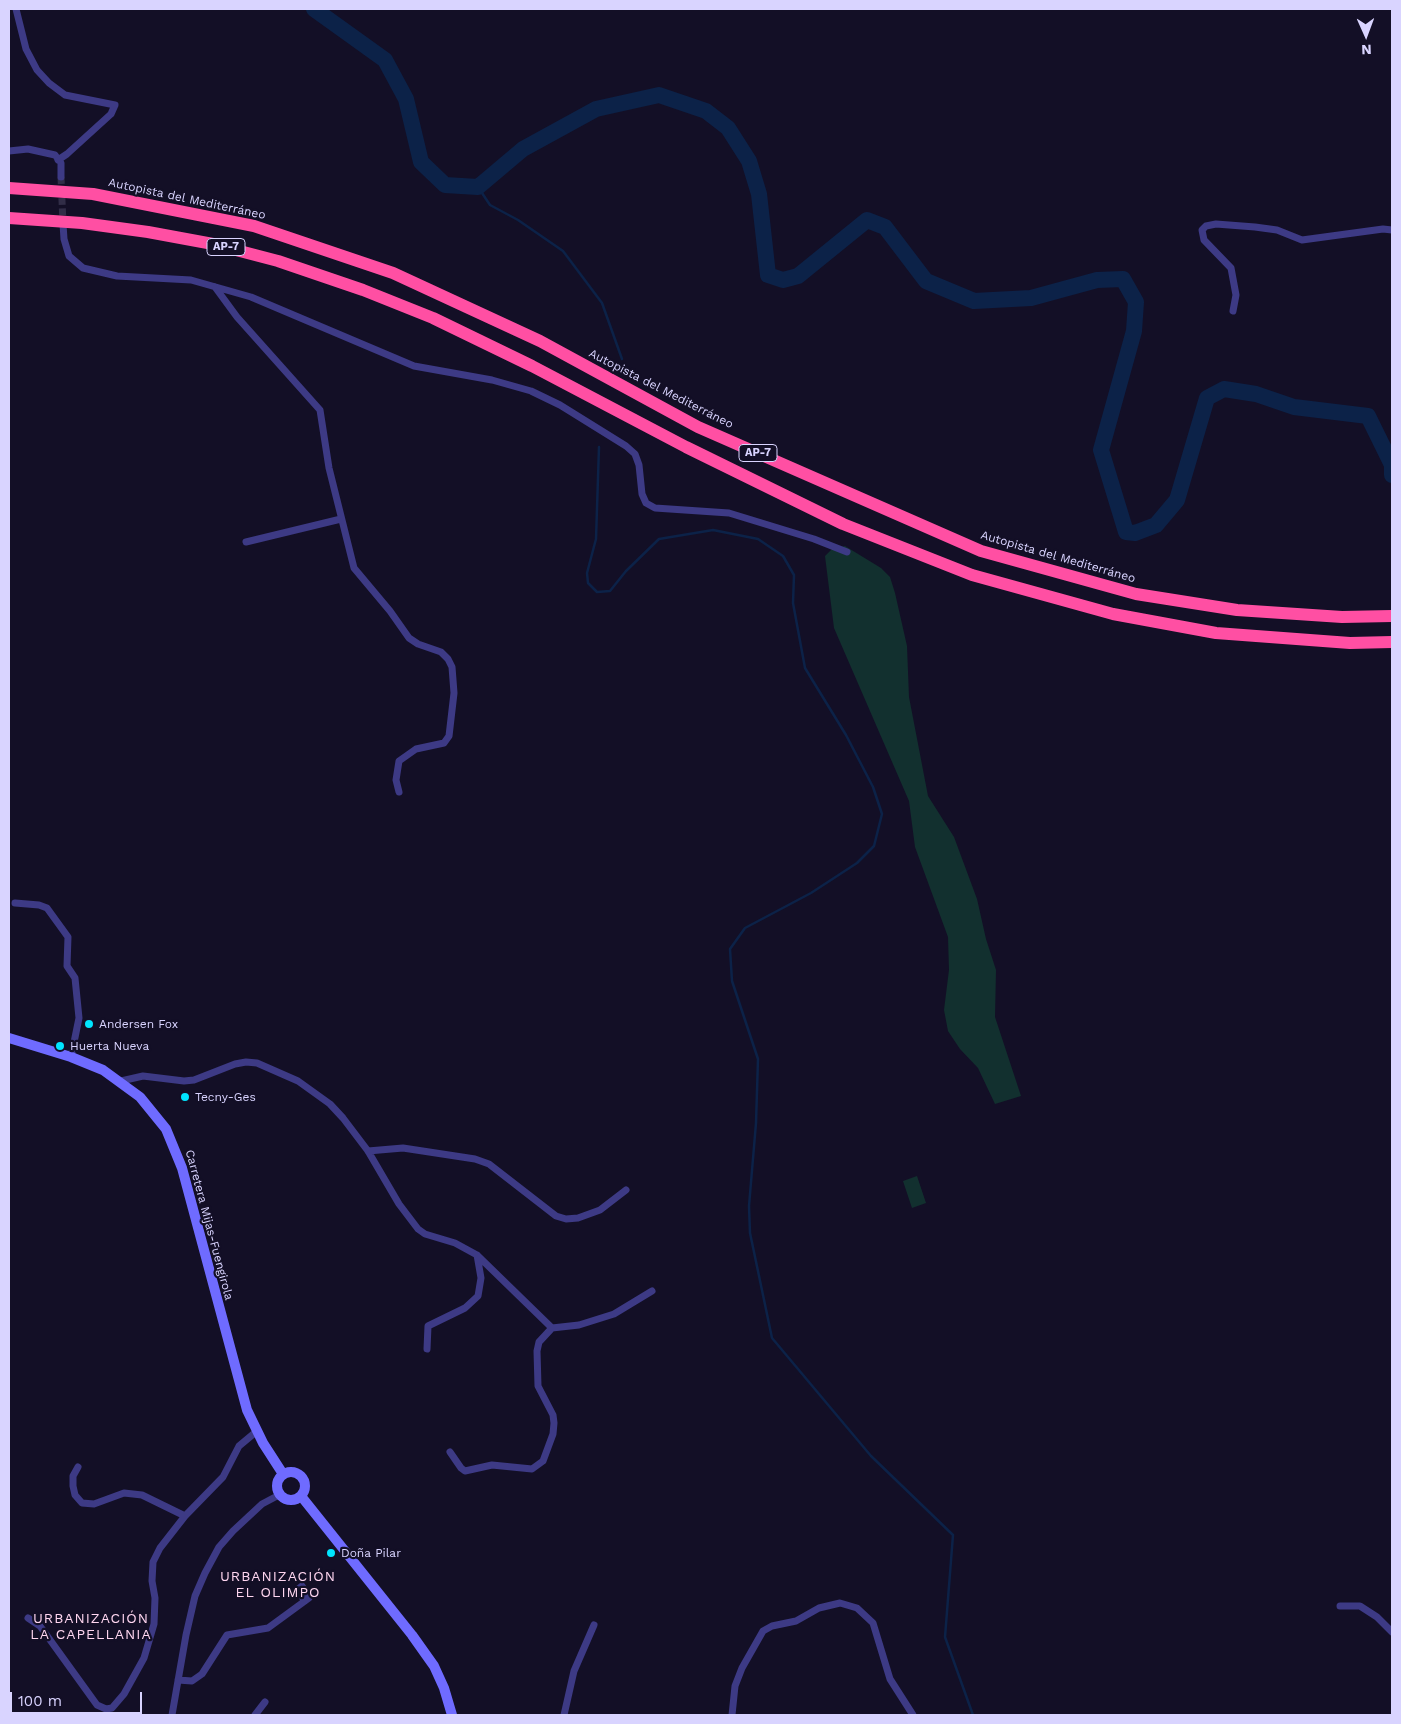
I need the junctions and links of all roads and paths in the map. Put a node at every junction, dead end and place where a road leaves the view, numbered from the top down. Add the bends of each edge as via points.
1 (16, 9) edge
2 (9, 151) edge
3 (58, 160) junction
4 (61, 178) tunnel mouth
5 (9, 188) edge
6 (9, 218) edge
7 (63, 224) tunnel mouth
8 (1392, 230) edge
9 (215, 287) junction
10 (1233, 311) dead end
11 (341, 519) junction
12 (246, 542) dead end
13 (846, 552) dead end
14 (1392, 616) edge
15 (1392, 642) edge
16 (399, 792) dead end
17 (15, 903) dead end
18 (9, 1038) edge
19 (70, 1057) junction
20 (121, 1082) junction
21 (368, 1151) junction
22 (626, 1190) dead end
23 (476, 1255) junction
24 (652, 1291) dead end
25 (552, 1328) junction
26 (428, 1349) dead end
27 (257, 1431) junction
28 (450, 1452) dead end
29 (78, 1467) dead end
30 (282, 1474) junction
31 (279, 1494) junction
32 (301, 1496) junction
33 (185, 1516) junction
34 (305, 1601) dead end
35 (1340, 1606) dead end
36 (28, 1618) dead end
37 (594, 1625) dead end
38 (1392, 1632) edge
39 (178, 1680) junction
40 (265, 1702) dead end
41 (172, 1715) edge
42 (255, 1715) edge
43 (452, 1715) edge
44 (564, 1715) edge
45 (732, 1715) edge
46 (913, 1715) edge

1 - 3 street via 26,49 37,70 49,83 64,95 115,105 111,114
2 - 3 street via 44,151 55,155
3 - 4 street
5 - 14 highway, Autopista del Mediterráneo / AP-7 via 93,194 254,226 393,273 540,341 698,426 981,551 1145,595 1237,610
6 - 15 highway, AP-7 via 82,223 213,244 278,261 363,290 433,318 532,366 843,524 972,575 1113,614 1216,632 1350,643
7 - 9 street via 69,256 83,268 117,276 191,280
8 - 10 street via 1383,228 1302,240 1277,230 1216,224 1206,226 1202,230 1204,240 1231,268 1236,295
9 - 11 street via 237,317 320,410
9 - 13 street via 251,297 414,366 492,380 531,391 560,405 635,454 642,494 646,503 655,508 729,513
11 - 12 street
11 - 16 street via 354,568 409,638 441,652 448,659 454,675 449,736 444,743 416,749 399,761 396,780
17 - 19 street via 47,908 68,937 67,966 75,978 79,1018
18 - 19 main road, Carretera Mijas-Fuengirola
19 - 20 main road, Carretera Mijas-Fuengirola via 103,1070
20 - 21 street via 143,1076 194,1080 235,1064 257,1063 298,1081 330,1104
20 - 27 main road, Carretera Mijas-Fuengirola via 155,1114 175,1148 239,1383
21 - 22 street via 403,1148 475,1159 489,1164 556,1216 566,1219 595,1212
21 - 23 street via 383,1180 418,1229
23 - 25 street
23 - 26 street via 481,1278 478,1296 465,1308 428,1326
24 - 25 street via 614,1314 579,1325
25 - 28 street via 539,1342 537,1351 538,1386 554,1422 543,1461 532,1469 492,1465 465,1471
27 - 30 main road, Carretera Mijas-Fuengirola
27 - 33 street via 239,1446 223,1476
29 - 33 street via 73,1476 73,1486 82,1503 94,1504 124,1493 142,1496
30 - 31 main road via 276,1486
30 - 32 main road via 291,1471 300,1475 305,1487
31 - 32 main road via 287,1500
31 - 39 street via 262,1504 219,1547 196,1596
32 - 43 main road via 423,1650 444,1688
33 - 36 street via 153,1562 154,1624 144,1658 124,1694 112,1708 96,1705 40,1626
34 - 39 street via 268,1628 227,1635 202,1674 192,1681
35 - 38 street via 1360,1606
37 - 44 street via 574,1671
39 - 41 street
40 - 42 street
45 - 46 street via 735,1686 763,1631 840,1603 857,1608 873,1623 890,1680

